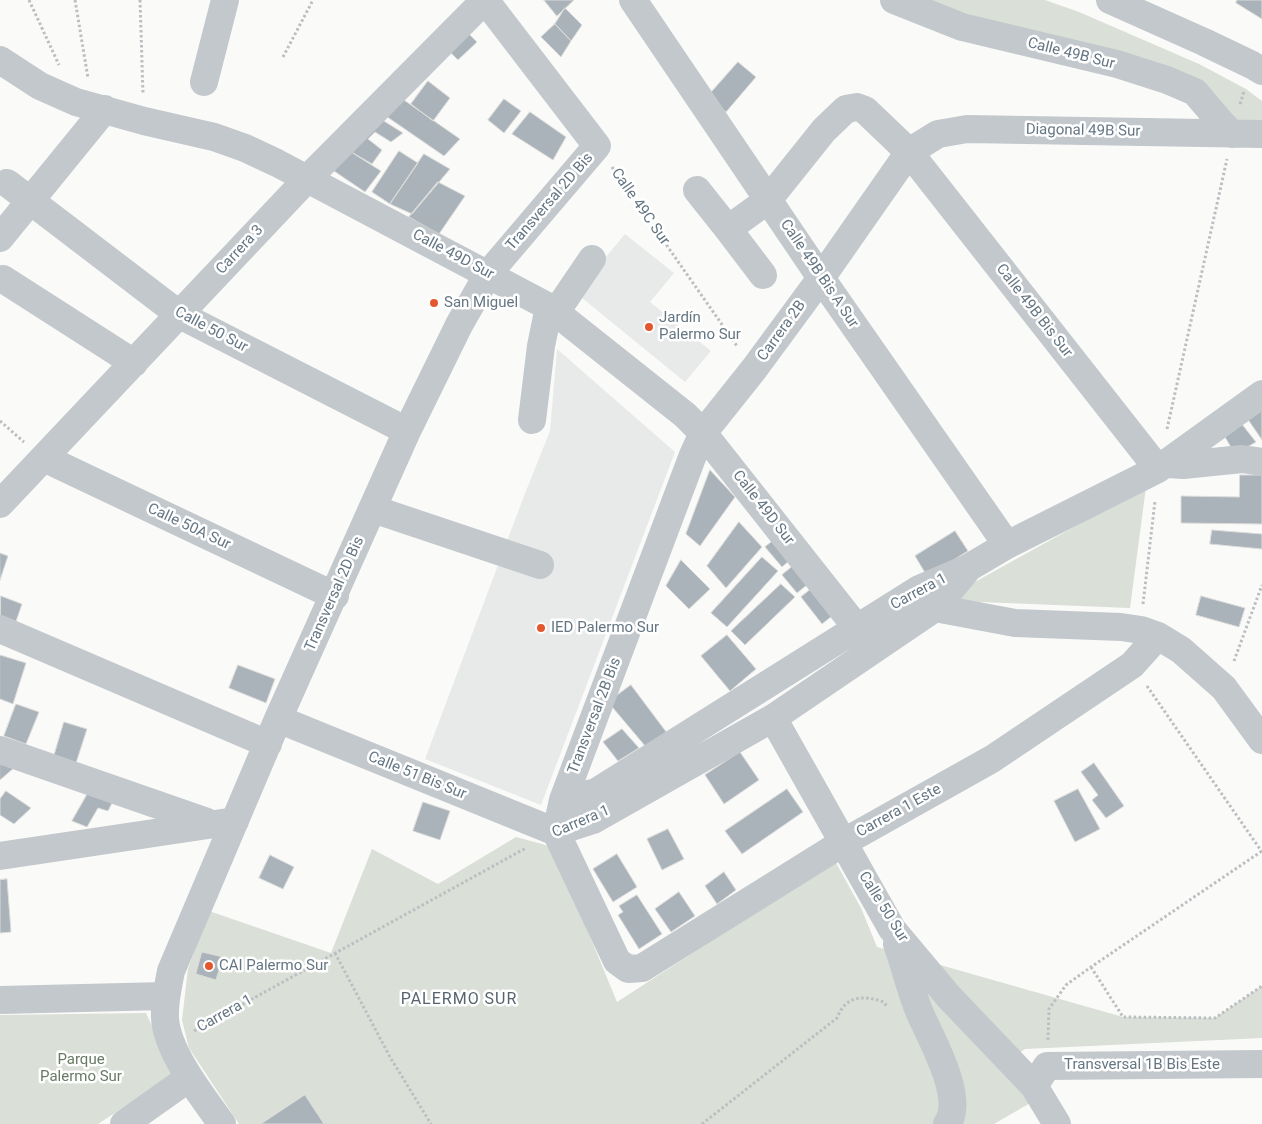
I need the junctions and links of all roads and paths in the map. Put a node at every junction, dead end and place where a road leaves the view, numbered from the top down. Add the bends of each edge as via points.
1 (29, 0) edge
2 (75, 0) edge
3 (140, 0) edge
4 (225, 0) edge
5 (313, 0) edge
6 (485, 0) edge
7 (633, 0) edge
8 (894, 0) edge
9 (1110, 0) edge
10 (283, 57) dead end
11 (0, 60) edge
12 (1257, 68) edge
13 (204, 82) dead end
14 (91, 106) junction
15 (144, 121) junction
16 (1232, 134) junction
17 (1262, 134) edge
18 (597, 146) junction
19 (909, 152) junction
20 (307, 179) junction
21 (7, 183) dead end
22 (697, 190) dead end
23 (30, 200) junction
24 (768, 200) junction
25 (728, 229) junction
26 (0, 238) edge
27 (592, 259) dead end
28 (488, 274) junction
29 (763, 275) dead end
30 (821, 278) junction
31 (3, 279) dead end
32 (552, 309) junction
33 (180, 315) junction
34 (134, 362) junction
35 (754, 369) junction
36 (1262, 394) edge
37 (532, 420) dead end
38 (407, 431) junction
39 (1166, 431) dead end
40 (703, 433) junction
41 (44, 458) junction
42 (1262, 462) edge
43 (1162, 467) junction
44 (0, 504) edge
45 (373, 509) junction
46 (1007, 545) junction
47 (540, 565) dead end
48 (1262, 585) edge
49 (334, 596) junction
50 (927, 598) junction
51 (857, 628) junction
52 (0, 630) edge
53 (1150, 633) junction
54 (1132, 665) junction
55 (1224, 688) junction
56 (773, 718) junction
57 (278, 719) junction
58 (1262, 740) edge
59 (268, 744) junction
60 (0, 750) edge
61 (563, 800) junction
62 (223, 822) junction
63 (556, 832) junction
64 (844, 842) junction
65 (1262, 852) edge
66 (0, 856) edge
67 (892, 929) junction
68 (334, 953) junction
69 (1091, 967) junction
70 (1262, 986) edge
71 (166, 996) junction
72 (0, 1000) edge
73 (888, 1009) dead end
74 (172, 1044) junction
75 (1262, 1064) edge
76 (1041, 1076) junction
77 (189, 1078) junction
78 (124, 1124) edge
79 (222, 1124) edge
80 (431, 1124) edge
81 (702, 1124) edge
82 (947, 1124) edge
83 (1057, 1124) edge

1 - 14 path
2 - 14 path
3 - 15 path
4 - 13 street
5 - 10 path
6 - 18 street
6 - 20 street, Carrera 3
7 - 24 street, Calle 49B Bis A Sur
8 - 16 street, Calle 49B Sur via 962,27 1117,64 1167,80 1195,92
9 - 12 street
11 - 14 street, Calle 49D Sur via 40,86
12 - 16 path
14 - 15 street, Calle 49D Sur
14 - 23 street
15 - 20 street, Calle 49D Sur via 214,137 245,148
16 - 17 street, Diagonal 49B Sur
16 - 19 street, Diagonal 49B Sur via 967,129 938,134
16 - 39 path
18 - 28 street, Transversal 2D Bis
18 - 35 path, Calle 49C Sur
19 - 24 street, Calle 49B Bis Sur via 865,110 858,107 846,109 824,130
19 - 30 street, Carrera 2B
19 - 43 street, Calle 49B Bis Sur
20 - 28 street, Calle 49D Sur
20 - 33 street, Carrera 3
21 - 23 street, Calle 50 Sur
22 - 25 street
23 - 26 street
23 - 33 street, Calle 50 Sur
24 - 25 street
24 - 30 street, Calle 49B Bis A Sur
25 - 29 street
27 - 32 street
28 - 32 street, Calle 49D Sur
28 - 38 street, Transversal 2D Bis
30 - 35 street, Carrera 2B
30 - 46 street, Calle 49B Bis A Sur
31 - 34 street
32 - 37 street via 541,346
32 - 40 street, Calle 49D Sur
33 - 34 street, Carrera 3
33 - 38 street, Calle 50 Sur
34 - 41 street, Carrera 3
35 - 40 street, Carrera 2B
36 - 43 street, Carrera 1
38 - 45 street, Transversal 2D Bis
40 - 51 street, Calle 49D Sur
40 - 61 street, Transversal 2B Bis
41 - 44 street, Carrera 3
41 - 49 street, Calle 50A Sur
42 - 43 street via 1242,459
43 - 46 street, Carrera 1
43 - 53 path
45 - 47 street
45 - 49 street, Transversal 2D Bis
46 - 50 street, Carrera 1
48 - 55 path
49 - 57 street, Transversal 2D Bis
50 - 51 street, Carrera 1
50 - 53 street via 1015,623 1096,625
50 - 56 street, Carrera 1
51 - 61 street, Carrera 1 via 596,792
52 - 59 street
53 - 54 street, Carrera 1 Este
53 - 55 street via 1182,650
54 - 64 street, Carrera 1 Este via 992,759
54 - 65 path
55 - 58 street
56 - 63 street, Carrera 1 via 593,820
56 - 64 street, Calle 50 Sur
57 - 59 street, Transversal 2D Bis
57 - 63 street, Calle 51 Bis Sur
59 - 62 street, Transversal 2D Bis
60 - 62 street
61 - 63 street, Transversal 2B Bis
62 - 66 street
62 - 71 street, Transversal 2D Bis
63 - 64 street, Carrera 1 Este via 617,961 628,969 642,968
63 - 68 path, Carrera 1
64 - 67 street, Calle 50 Sur
65 - 69 path
67 - 76 street, Calle 50 Sur via 985,1037
67 - 82 street via 918,1009 950,1084 953,1105
68 - 74 path, Carrera 1
68 - 80 path via 390,1057
69 - 70 path via 1123,1017 1215,1018
69 - 76 path via 1066,985 1050,1009
71 - 72 street
71 - 74 street, Transversal 2D Bis via 165,1020
73 - 81 path via 884,1002 869,997 855,998 841,1008 837,1018
74 - 77 street, Transversal 2D Bis
75 - 76 street, Transversal 1B Bis Este
76 - 83 street, Calle 50 Sur
77 - 78 street
77 - 79 street, Transversal 2D Bis

